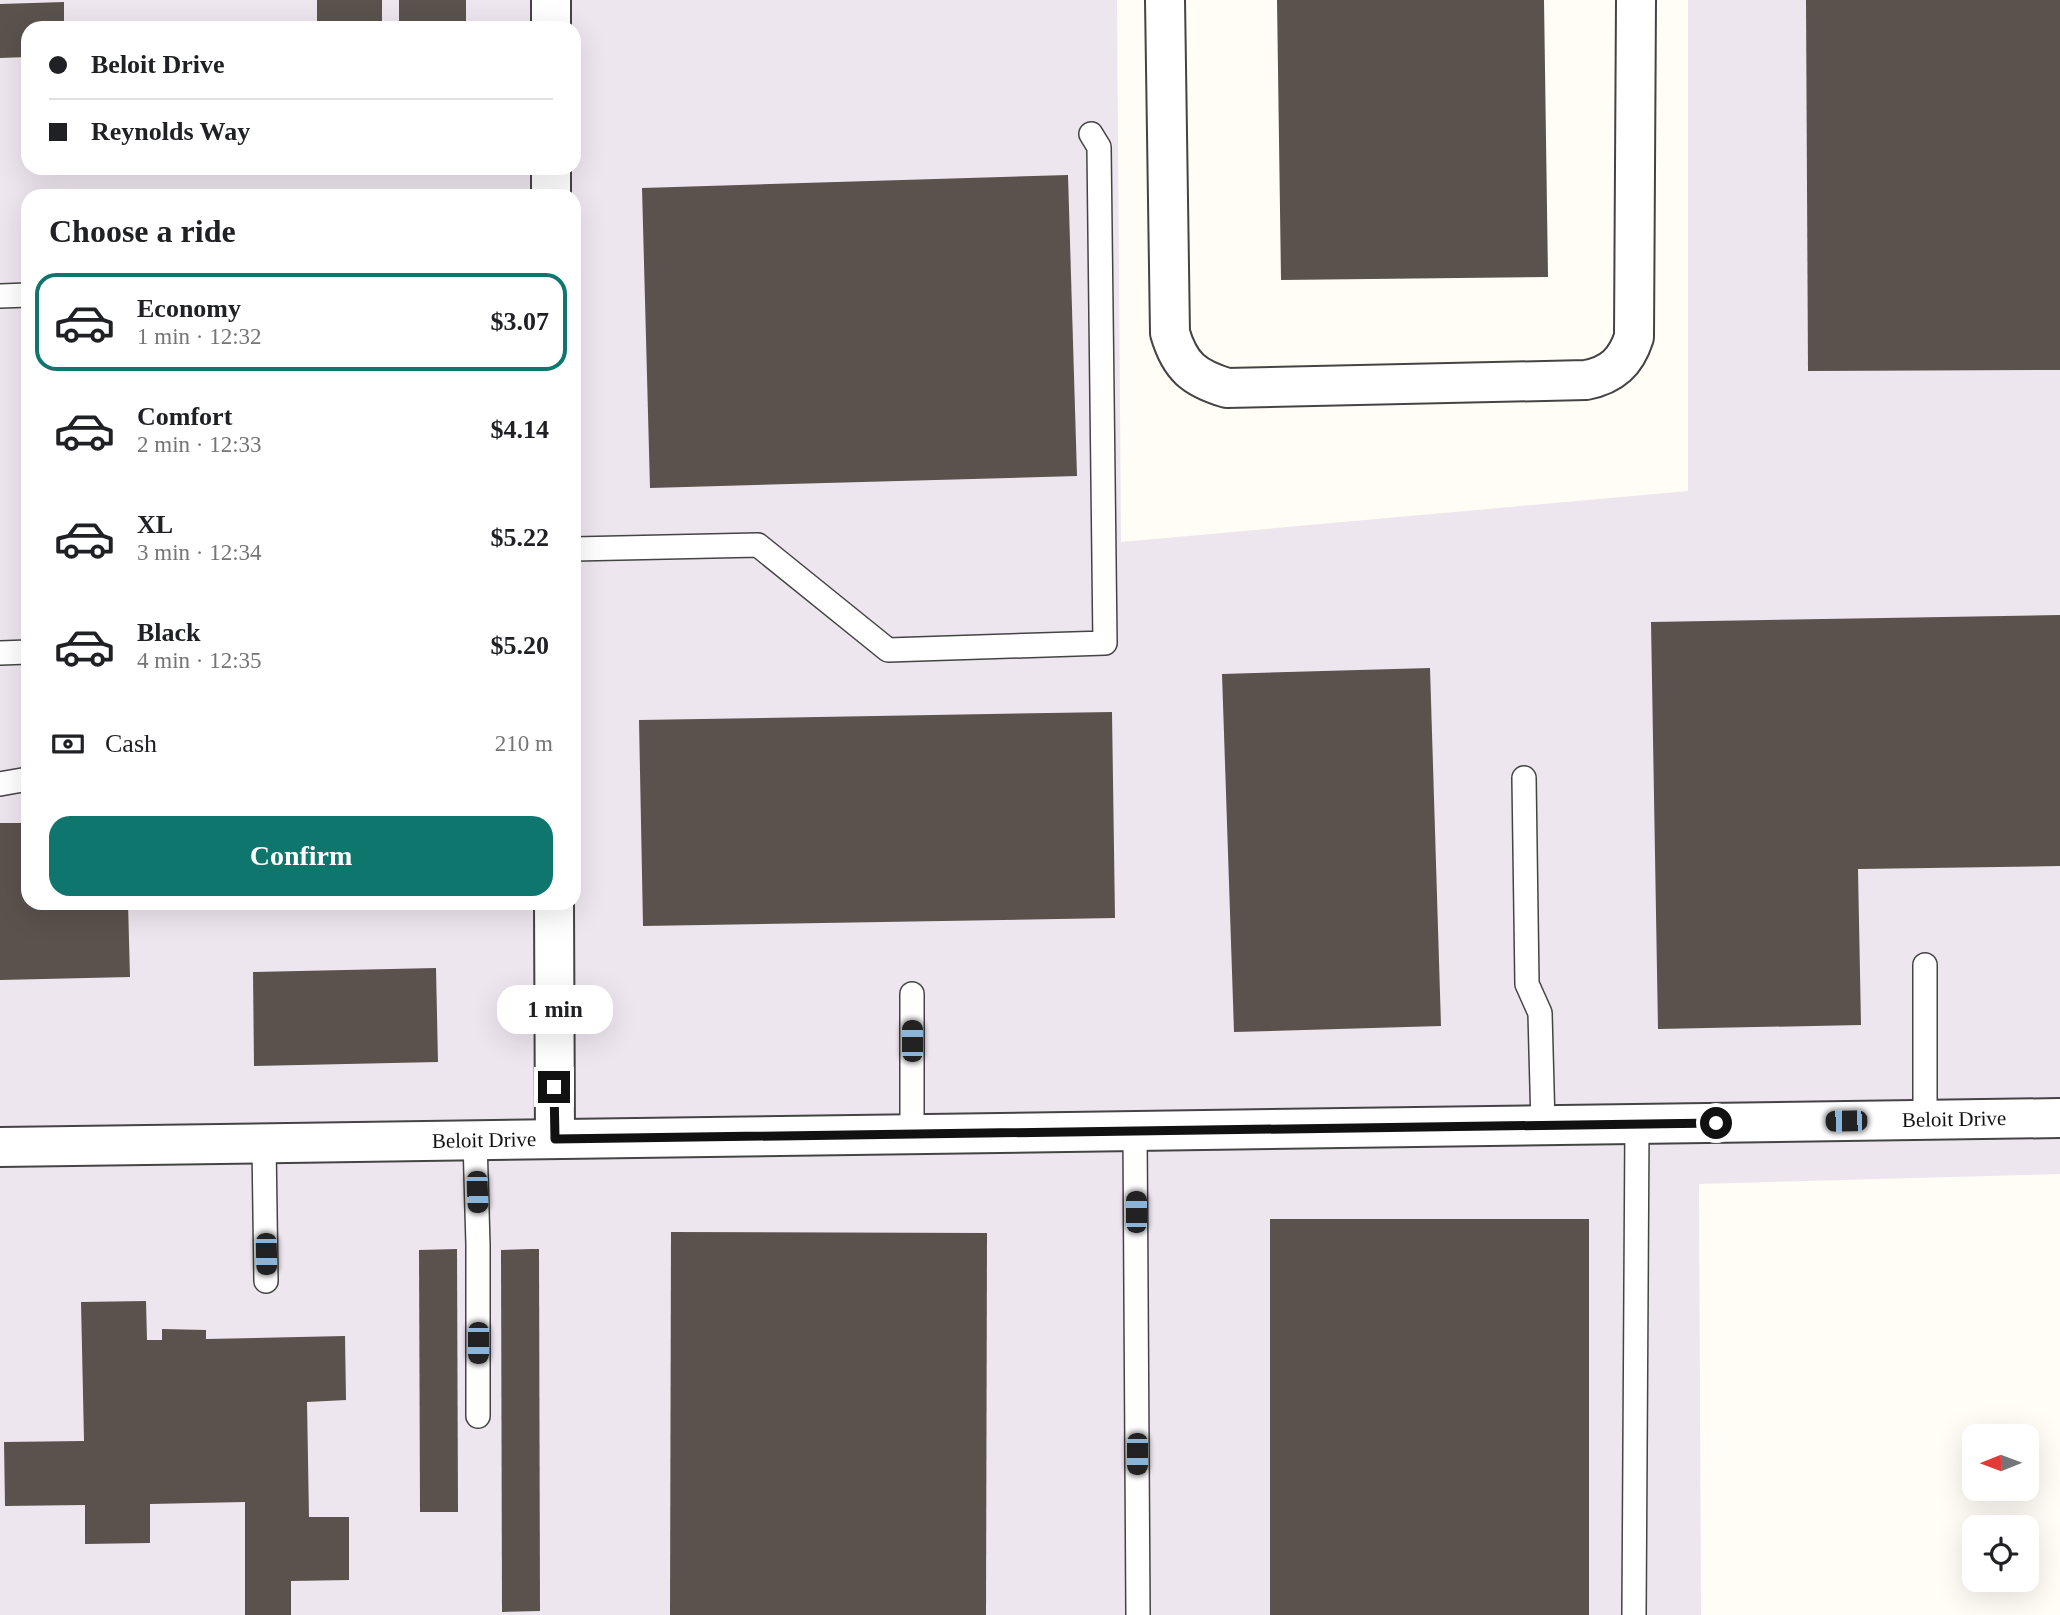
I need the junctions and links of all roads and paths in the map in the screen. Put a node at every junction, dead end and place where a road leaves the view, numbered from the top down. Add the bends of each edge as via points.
1 (551, 0) edge
2 (1165, 0) edge
3 (1636, 0) edge
4 (551, 21) edge
5 (1091, 134) dead end
6 (21, 295) edge
7 (0, 296) edge
8 (581, 550) edge
9 (21, 652) edge
10 (0, 653) edge
11 (1524, 778) dead end
12 (21, 780) edge
13 (0, 784) edge
14 (554, 910) edge
15 (1925, 965) dead end
16 (912, 994) dead end
17 (2060, 1118) edge
18 (1925, 1120) junction
19 (1637, 1124) junction
20 (1543, 1125) junction
21 (1135, 1131) junction
22 (912, 1134) junction
23 (555, 1139) junction
24 (475, 1140) junction
25 (264, 1144) junction
26 (0, 1147) edge
27 (266, 1281) dead end
28 (478, 1416) dead end
29 (1138, 1615) edge
30 (1634, 1615) edge

1 - 4 street
2 - 3 street via 1170,333 1189,370 1204,381 1227,388 1586,380 1620,366 1634,337
5 - 8 lane via 1100,148 1105,643 888,650 758,545
6 - 7 lane
9 - 10 lane
11 - 20 lane via 1528,984 1540,1013
12 - 13 lane
14 - 23 street
15 - 18 lane
16 - 22 lane
17 - 18 street, Beloit Drive
18 - 19 street, Beloit Drive
19 - 20 street, Beloit Drive
19 - 30 lane
20 - 21 street, Beloit Drive
21 - 22 street, Beloit Drive
21 - 29 lane
22 - 23 street, Beloit Drive
23 - 24 street, Beloit Drive
24 - 25 street, Beloit Drive
24 - 28 lane
25 - 26 street, Beloit Drive
25 - 27 lane

